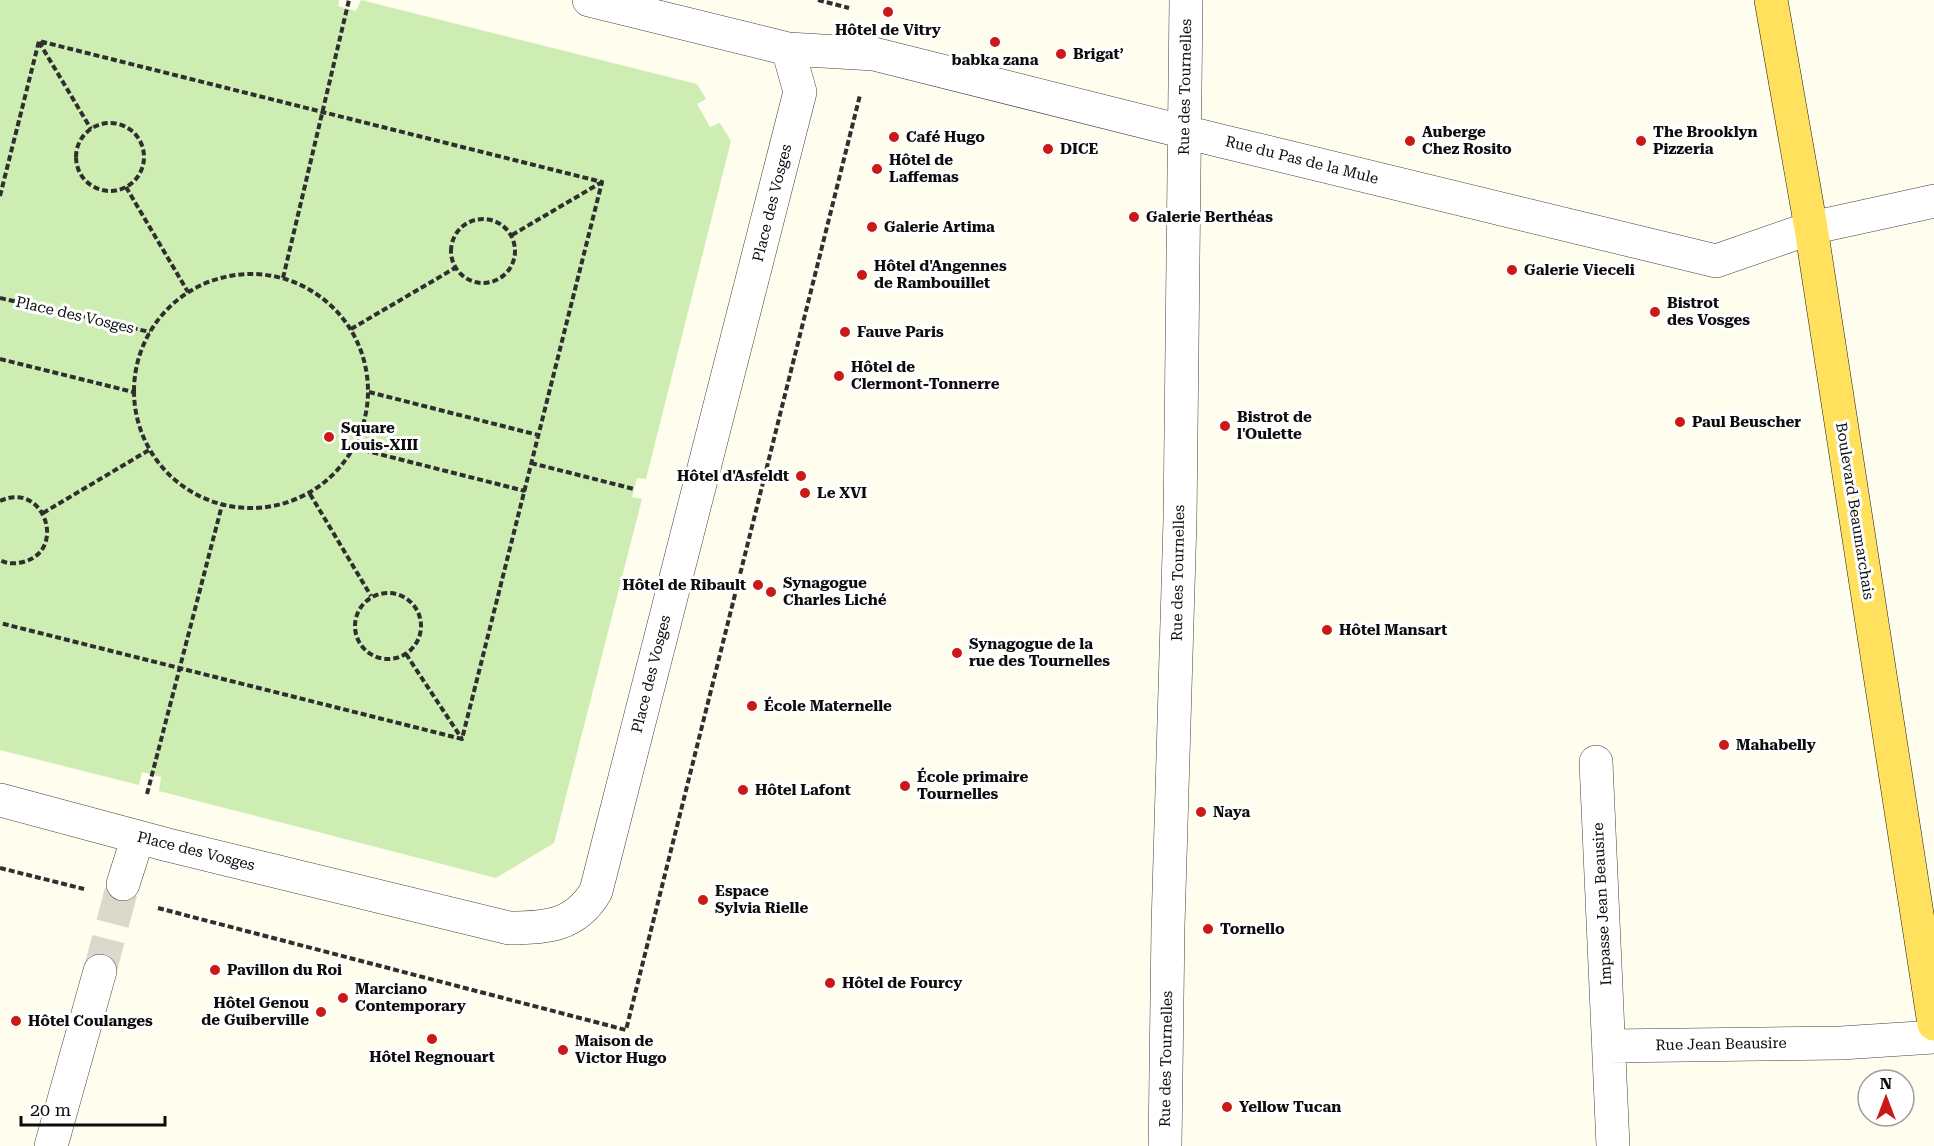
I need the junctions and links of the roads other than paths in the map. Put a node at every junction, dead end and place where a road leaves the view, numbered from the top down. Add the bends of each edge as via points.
1 (589, 0) edge
2 (1186, 0) edge
3 (1771, 0) edge
4 (788, 49) junction
5 (1185, 132) junction
6 (1934, 201) edge
7 (1811, 228) junction
8 (1596, 762) dead end
9 (0, 800) edge
10 (138, 837) junction
11 (108, 888) tunnel mouth
12 (100, 970) tunnel mouth
13 (1934, 1024) edge
14 (1934, 1037) edge
15 (1609, 1046) junction
16 (51, 1146) edge
17 (1165, 1146) edge
18 (1613, 1146) edge

1 - 4 street
2 - 5 street, Rue des Tournelles
3 - 7 main road, Boulevard Beaumarchais
4 - 5 street, Rue du Pas de la Mule via 874,54
4 - 10 street, Place des Vosges via 800,92 596,891 589,903 568,920 532,928 509,928
5 - 7 street, Rue du Pas de la Mule via 1716,261
5 - 17 street, Rue des Tournelles
6 - 7 street, Rue du Pas de la Mule
7 - 13 main road, Boulevard Beaumarchais
8 - 15 street, Impasse Jean Beausire
9 - 10 street, Place des Vosges
10 - 11 street
12 - 16 street
14 - 15 street, Rue Jean Beausire via 1841,1043
15 - 18 street

